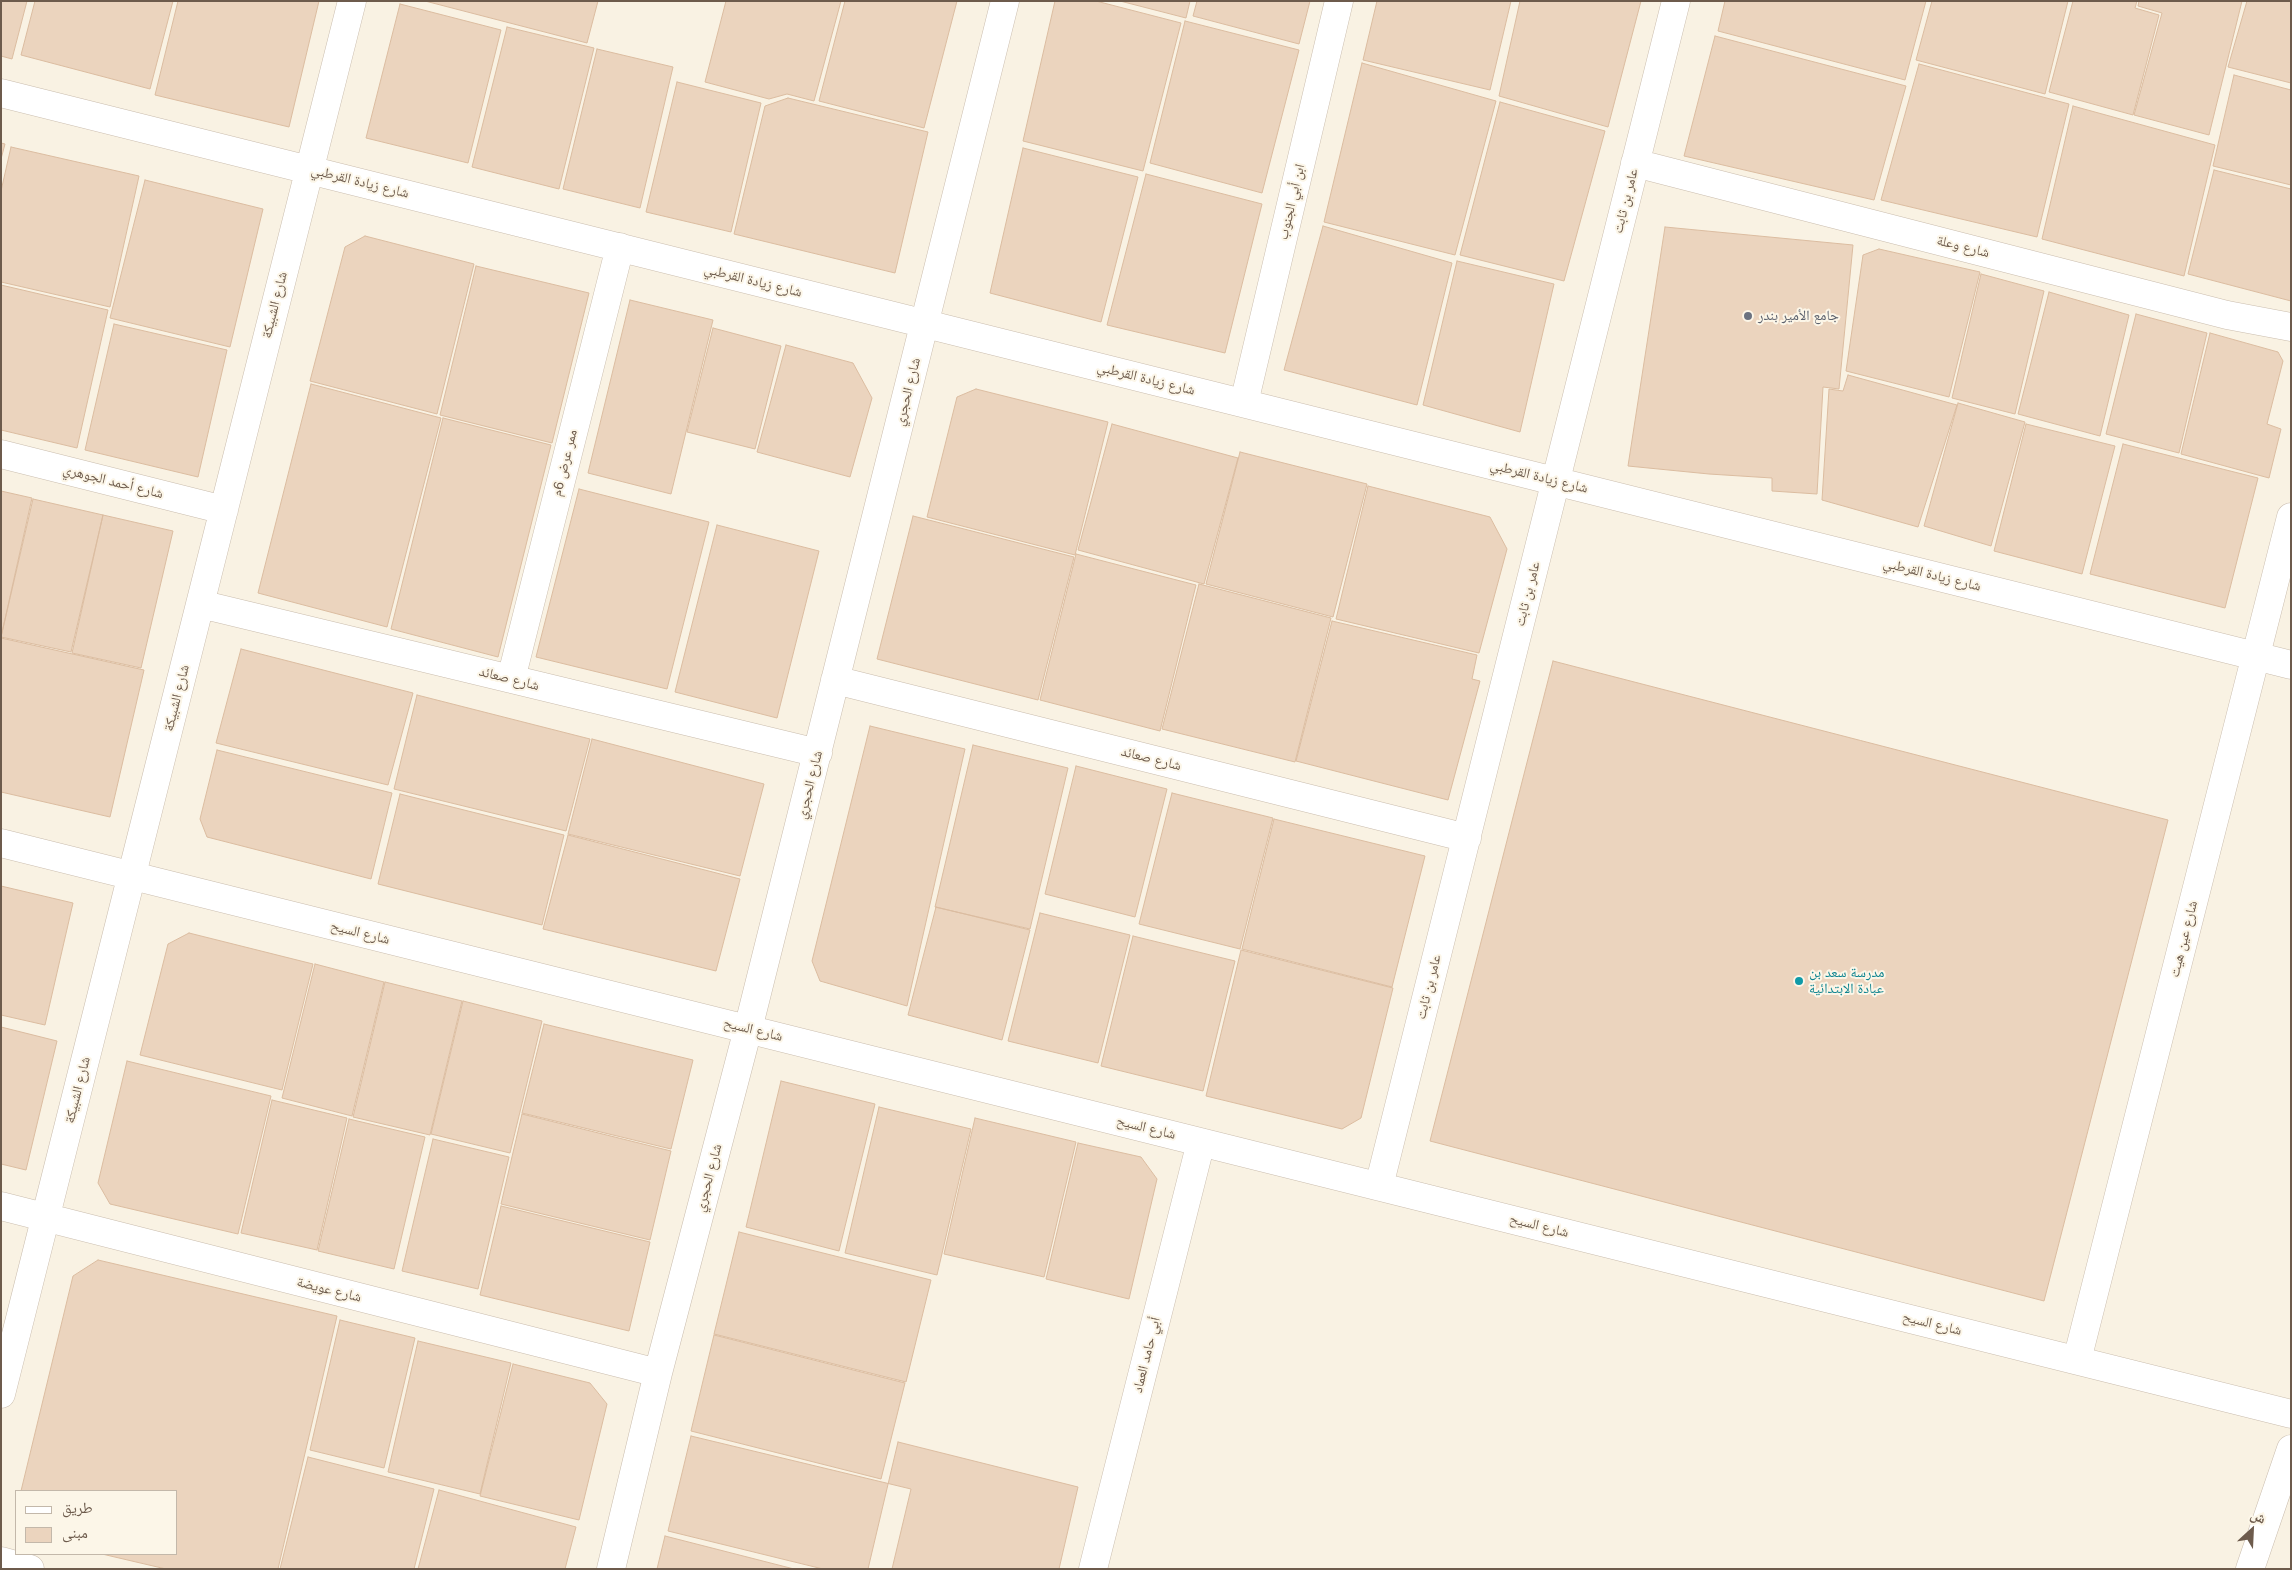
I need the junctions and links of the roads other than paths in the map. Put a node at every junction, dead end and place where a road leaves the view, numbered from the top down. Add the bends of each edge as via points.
1 (352, 1) edge
2 (1006, 1) edge
3 (1339, 1) edge
4 (1676, 1) edge
5 (1, 93) edge
6 (1635, 163) junction
7 (310, 170) junction
8 (620, 247) junction
9 (925, 324) junction
10 (2291, 327) edge
11 (1244, 403) junction
12 (1, 454) edge
13 (1556, 481) junction
14 (224, 510) junction
15 (2291, 517) edge
16 (200, 604) junction
17 (2256, 656) junction
18 (2291, 665) edge
19 (511, 679) junction
20 (836, 680) junction
21 (818, 753) junction
22 (1467, 838) junction
23 (1, 843) edge
24 (132, 876) junction
25 (748, 1029) junction
26 (1201, 1142) junction
27 (1379, 1186) junction
28 (1, 1206) edge
29 (46, 1218) junction
30 (2077, 1360) junction
31 (658, 1373) junction
32 (1, 1394) edge
33 (2291, 1414) edge
34 (2291, 1449) edge
35 (1, 1561) edge
36 (30, 1569) edge
37 (612, 1569) edge
38 (1093, 1569) edge
39 (2250, 1569) edge

1 - 7 street, شارع الشبيكة
2 - 9 street, شارع الحجري
3 - 11 street, ابن أبي الجنوب
4 - 6 street, عامر بن ثابت
5 - 7 street, شارع زيادة القرطبي
6 - 10 street, شارع وعلة via 2227,315
6 - 13 street, عامر بن ثابت
7 - 8 street, شارع زيادة القرطبي
7 - 14 street, شارع الشبيكة
8 - 9 street, شارع زيادة القرطبي
8 - 19 street, ممر عرض 6م
9 - 11 street, شارع زيادة القرطبي
9 - 20 street, شارع الحجري
11 - 13 street, شارع زيادة القرطبي
12 - 14 street, شارع أحمد الجوهري
13 - 17 street, شارع زيادة القرطبي
13 - 22 street, عامر بن ثابت
14 - 16 street, شارع الشبيكة
15 - 17 street, شارع عين هيت
16 - 19 street, شارع صعائد
16 - 24 street, شارع الشبيكة
17 - 18 street, شارع زيادة القرطبي
17 - 30 street, شارع عين هيت
19 - 21 street, شارع صعائد
20 - 21 street, شارع الحجري
20 - 22 street, شارع صعائد
21 - 25 street, شارع الحجري
22 - 27 street, عامر بن ثابت
23 - 24 street, شارع السيح
24 - 25 street, شارع السيح
24 - 29 street, شارع الشبيكة
25 - 26 street, شارع السيح
25 - 31 street, شارع الحجري
26 - 27 street, شارع السيح
26 - 38 street, أبي حامد العماد
27 - 30 street, شارع السيح
28 - 29 street, شارع عويضة
29 - 31 street, شارع عويضة
29 - 32 street, شارع الشبيكة
30 - 33 street, شارع السيح
31 - 37 street, شارع الحجري
34 - 39 street
35 - 36 street

